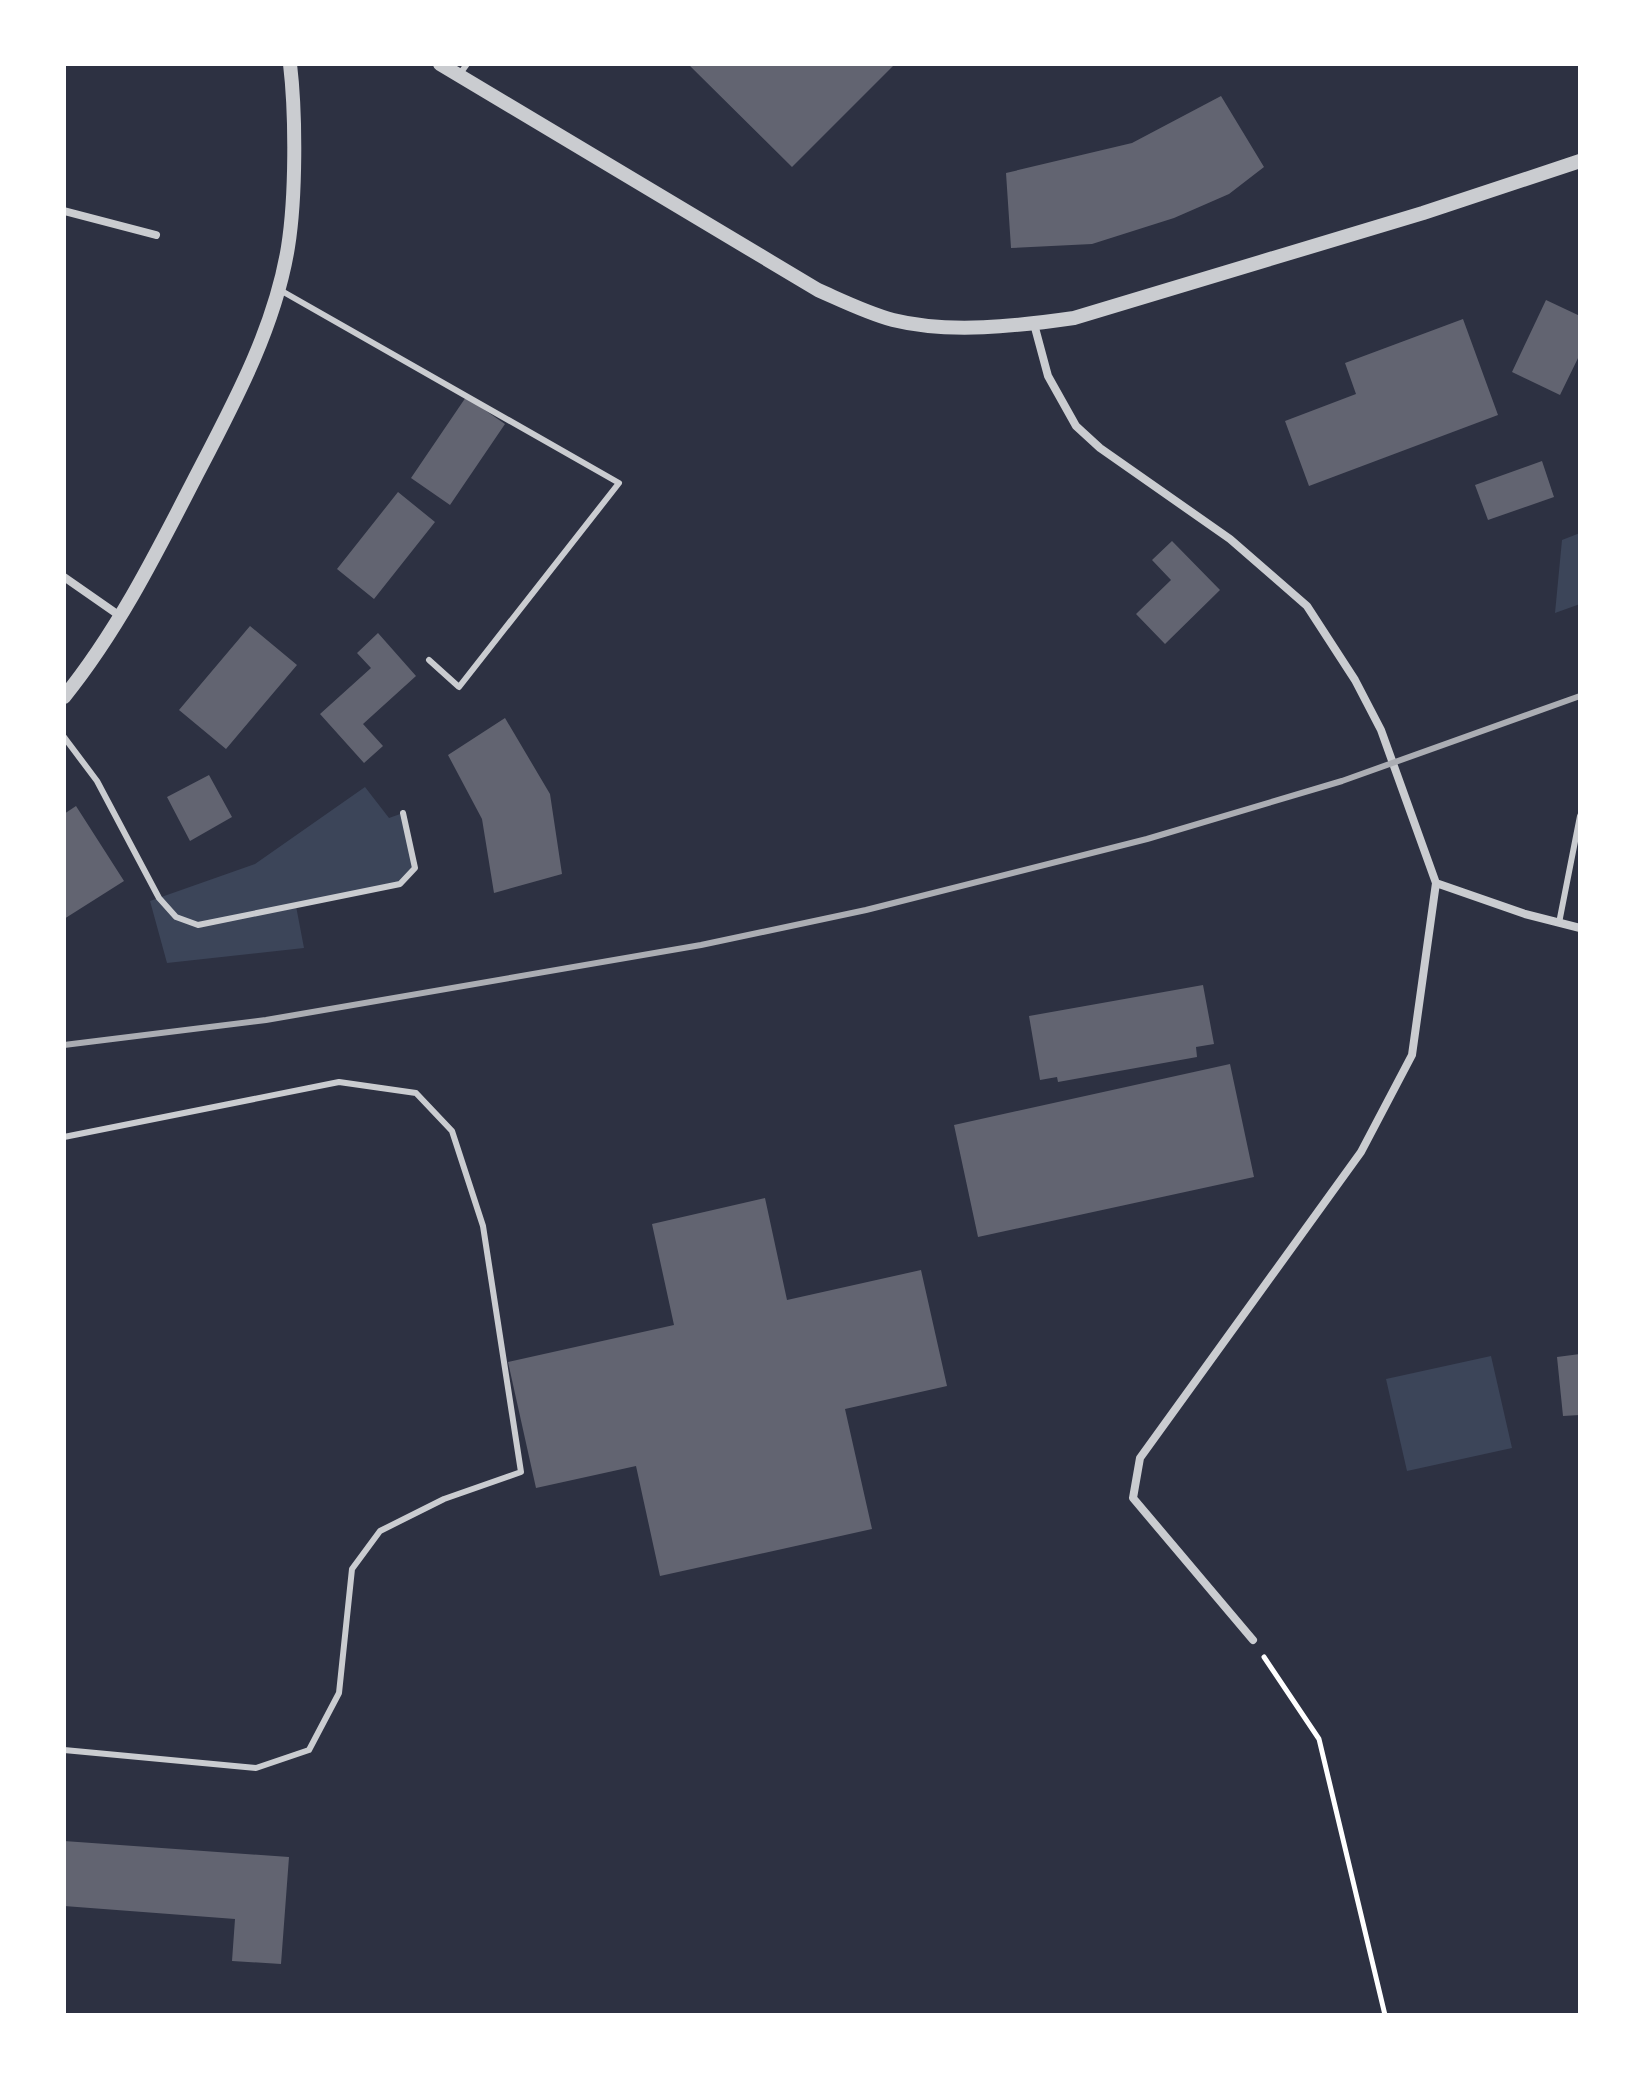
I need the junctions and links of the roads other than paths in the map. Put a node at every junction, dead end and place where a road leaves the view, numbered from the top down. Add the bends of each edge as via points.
1 (290, 64) edge
2 (440, 64) edge
3 (463, 70) edge
4 (1580, 161) edge
5 (64, 211) edge
6 (156, 235) dead end
7 (277, 288) junction
8 (1034, 324) junction
9 (64, 577) edge
10 (120, 616) junction
11 (429, 660) dead end
12 (64, 697) edge
13 (64, 737) edge
14 (403, 813) dead end
15 (1580, 816) edge
16 (1436, 883) junction
17 (1559, 923) junction
18 (1580, 928) edge
19 (64, 1137) edge
20 (1253, 1640) road end
21 (64, 1750) edge

1 - 7 street via 288,246
2 - 3 street
3 - 8 street via 744,247 865,312 933,326
4 - 8 street via 1107,309
5 - 6 street
7 - 10 street via 237,397 154,561
7 - 11 lane via 619,483 459,687
8 - 16 street via 1048,376 1076,426 1230,539 1307,606 1381,730
9 - 10 street
10 - 12 street
13 - 14 lane via 97,781 159,898 176,917 198,925 400,884 415,868
15 - 17 lane
16 - 17 street
16 - 20 street via 1412,1055 1405,1069 1361,1152 1140,1458 1133,1498
17 - 18 street
19 - 21 lane via 339,1082 416,1093 452,1131 483,1226 521,1472 444,1499 380,1531 352,1569 339,1693 309,1750 256,1768

